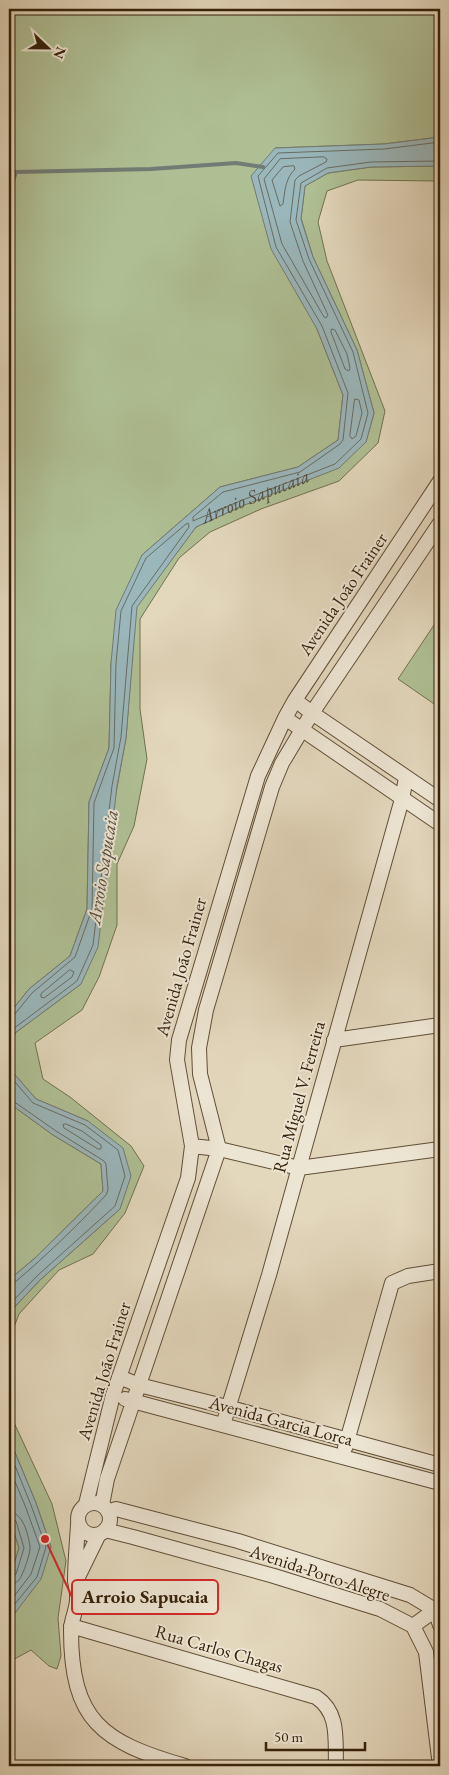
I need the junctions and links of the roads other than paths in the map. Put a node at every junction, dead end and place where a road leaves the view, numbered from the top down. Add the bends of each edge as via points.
1 (440, 481) edge
2 (440, 523) edge
3 (295, 700) junction
4 (312, 713) junction
5 (284, 718) junction
6 (302, 730) junction
7 (406, 778) junction
8 (402, 799) junction
9 (440, 800) edge
10 (440, 824) edge
11 (440, 1024) edge
12 (334, 1040) junction
13 (192, 1146) junction
14 (219, 1149) junction
15 (440, 1149) edge
16 (299, 1168) junction
17 (440, 1271) edge
18 (118, 1376) junction
19 (139, 1385) junction
20 (112, 1395) junction
21 (133, 1401) junction
22 (227, 1407) junction
23 (222, 1425) junction
24 (347, 1440) junction
25 (343, 1456) junction
26 (440, 1466) edge
27 (440, 1483) edge
28 (86, 1504) junction
29 (105, 1509) junction
30 (78, 1524) junction
31 (102, 1532) junction
32 (75, 1582) junction
33 (438, 1610) edge
34 (440, 1625) edge
35 (71, 1626) junction
36 (413, 1626) junction
37 (145, 1761) edge
38 (185, 1766) edge
39 (336, 1766) edge
40 (440, 1766) edge

1 - 3 street, Avenida João Frainer
2 - 4 street, Avenida João Frainer
3 - 4 street
3 - 5 street, Avenida João Frainer
4 - 6 street, Avenida João Frainer
4 - 7 street
5 - 6 street
5 - 13 street, Avenida João Frainer via 258,776 179,1040 177,1060
6 - 8 street
6 - 14 street, Avenida João Frainer via 272,787 206,1010 199,1048 200,1074
7 - 8 street, Rua Miguel V. Ferreira
7 - 9 street
8 - 10 street
8 - 12 street, Rua Miguel V. Ferreira
11 - 12 street
12 - 16 street, Rua Miguel V. Ferreira
13 - 14 street
13 - 18 street, Avenida João Frainer via 188,1178
14 - 16 street
14 - 19 street, Avenida João Frainer
15 - 16 street
16 - 22 street, Rua Miguel V. Ferreira
17 - 24 street via 408,1276 392,1283
18 - 19 street, Avenida Garcia Lorca
18 - 20 street, Avenida João Frainer
19 - 21 street, Avenida João Frainer
19 - 22 street, Avenida Garcia Lorca
20 - 21 street, Avenida Garcia Lorca
20 - 28 street, Avenida João Frainer
21 - 23 street, Avenida Garcia Lorca
21 - 29 street, Avenida João Frainer via 107,1479
22 - 23 street, Rua Miguel V. Ferreira
22 - 24 street, Avenida Garcia Lorca
23 - 25 street, Avenida Garcia Lorca
24 - 25 street
24 - 26 street, Avenida Garcia Lorca
25 - 27 street, Avenida Garcia Lorca
28 - 29 street via 94,1503
28 - 30 street via 78,1514
29 - 31 street via 109,1522
29 - 33 street, Avenida Porto Alegre via 116,1509 238,1541 410,1595
30 - 31 street via 87,1534
30 - 32 street
31 - 32 street
31 - 36 street, Avenida Porto Alegre via 133,1537 274,1576 380,1609
32 - 35 street via 78,1598
33 - 34 street
33 - 36 street
35 - 37 street via 74,1675 83,1704 99,1726
35 - 39 street, Rua Carlos Chagas via 316,1697 330,1709 333,1718
36 - 40 street via 426,1652
37 - 38 street

